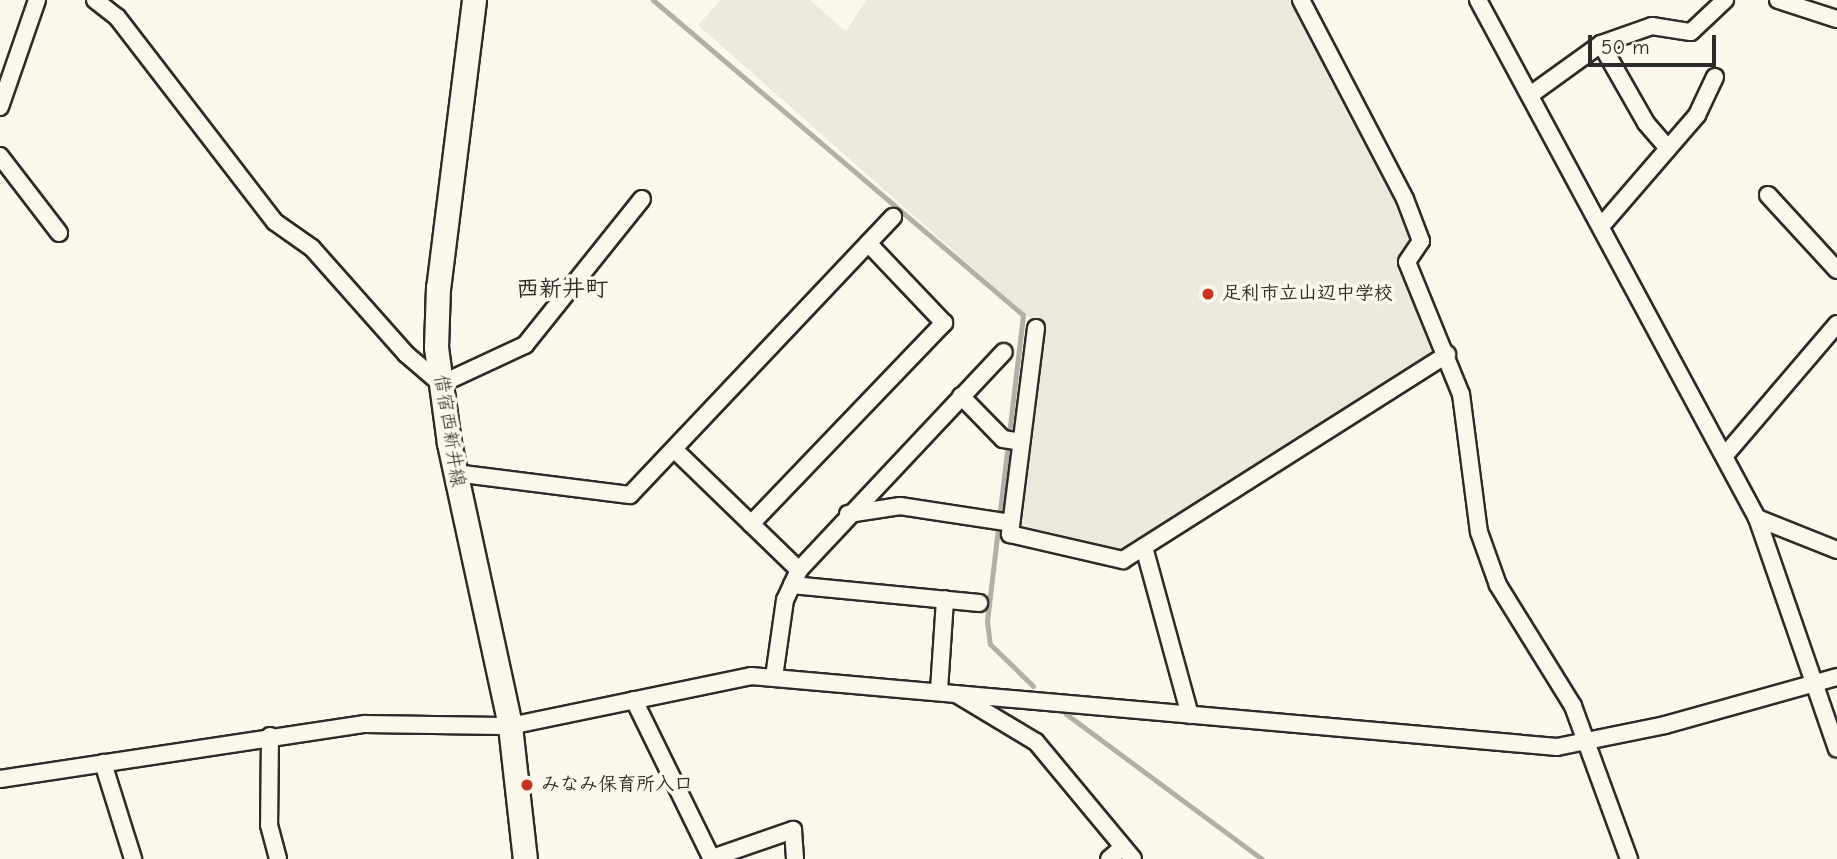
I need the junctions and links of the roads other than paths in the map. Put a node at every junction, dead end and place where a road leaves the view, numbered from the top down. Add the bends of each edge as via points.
1 (37, 0) edge
2 (95, 0) edge
3 (474, 0) edge
4 (1301, 0) edge
5 (1478, 0) edge
6 (1725, 0) edge
7 (1778, 0) edge
8 (1837, 19) edge
9 (1601, 44) junction
10 (1715, 76) dead end
11 (1533, 93) junction
12 (0, 107) edge
13 (1668, 148) junction
14 (0, 156) edge
15 (1768, 195) dead end
16 (642, 199) dead end
17 (893, 217) dead end
18 (1603, 224) junction
19 (58, 233) dead end
20 (868, 243) junction
21 (1837, 270) edge
22 (1837, 324) edge
23 (1036, 328) dead end
24 (1004, 352) dead end
25 (1447, 354) junction
26 (441, 384) junction
27 (961, 396) junction
28 (1021, 442) junction
29 (674, 449) junction
30 (1726, 454) junction
31 (455, 473) junction
32 (848, 514) junction
33 (1758, 518) junction
34 (1011, 523) junction
35 (751, 524) junction
36 (1144, 547) junction
37 (1837, 550) edge
38 (795, 577) junction
39 (945, 600) junction
40 (979, 603) dead end
41 (774, 677) junction
42 (1837, 677) edge
43 (1815, 679) junction
44 (945, 691) junction
45 (634, 700) junction
46 (1190, 715) junction
47 (510, 726) junction
48 (270, 736) junction
49 (1586, 745) junction
50 (1837, 749) edge
51 (103, 763) junction
52 (0, 779) edge
53 (1128, 853) edge
54 (712, 858) edge
55 (133, 859) edge
56 (278, 859) edge
57 (525, 859) edge
58 (795, 859) edge
59 (1109, 859) edge
60 (1629, 859) edge

1 - 12 street
2 - 26 street via 117,17 275,222 312,248 406,354
3 - 26 main road, 借宿西新井線 via 438,287
4 - 25 street via 1405,199 1420,242 1407,262
5 - 11 street
6 - 9 street via 1691,32 1652,26
7 - 8 street
9 - 11 street
9 - 13 street via 1646,123
10 - 13 street via 1697,115
11 - 18 street
13 - 18 street
14 - 19 street
15 - 21 street
16 - 26 street via 525,345
17 - 20 street
18 - 30 street
20 - 29 street
20 - 35 street via 944,323
22 - 30 street
23 - 28 street
24 - 27 street
25 - 36 street
25 - 49 street via 1461,394 1479,533 1498,585 1573,706
26 - 31 main road, 借宿西新井線
27 - 28 street via 1003,439
27 - 32 street
28 - 34 street
29 - 31 street via 630,495
29 - 35 street
30 - 33 street
31 - 47 main road, 借宿西新井線
32 - 34 street via 900,506
32 - 38 street
33 - 37 street
33 - 43 street
34 - 36 street via 1010,534 1123,560
35 - 38 street
36 - 46 street
38 - 39 street
38 - 41 street
39 - 40 street
39 - 44 street
41 - 44 street
41 - 45 street via 751,676
42 - 43 street
43 - 49 street
43 - 50 street
44 - 46 street
44 - 53 street via 1036,742
45 - 47 street
45 - 54 street
46 - 49 street via 1557,747
47 - 48 street via 365,724
47 - 57 main road, 借宿西新井線
48 - 51 street
48 - 56 street via 269,825
49 - 60 street
51 - 52 street
51 - 55 street
53 - 59 street
54 - 58 street via 793,831

